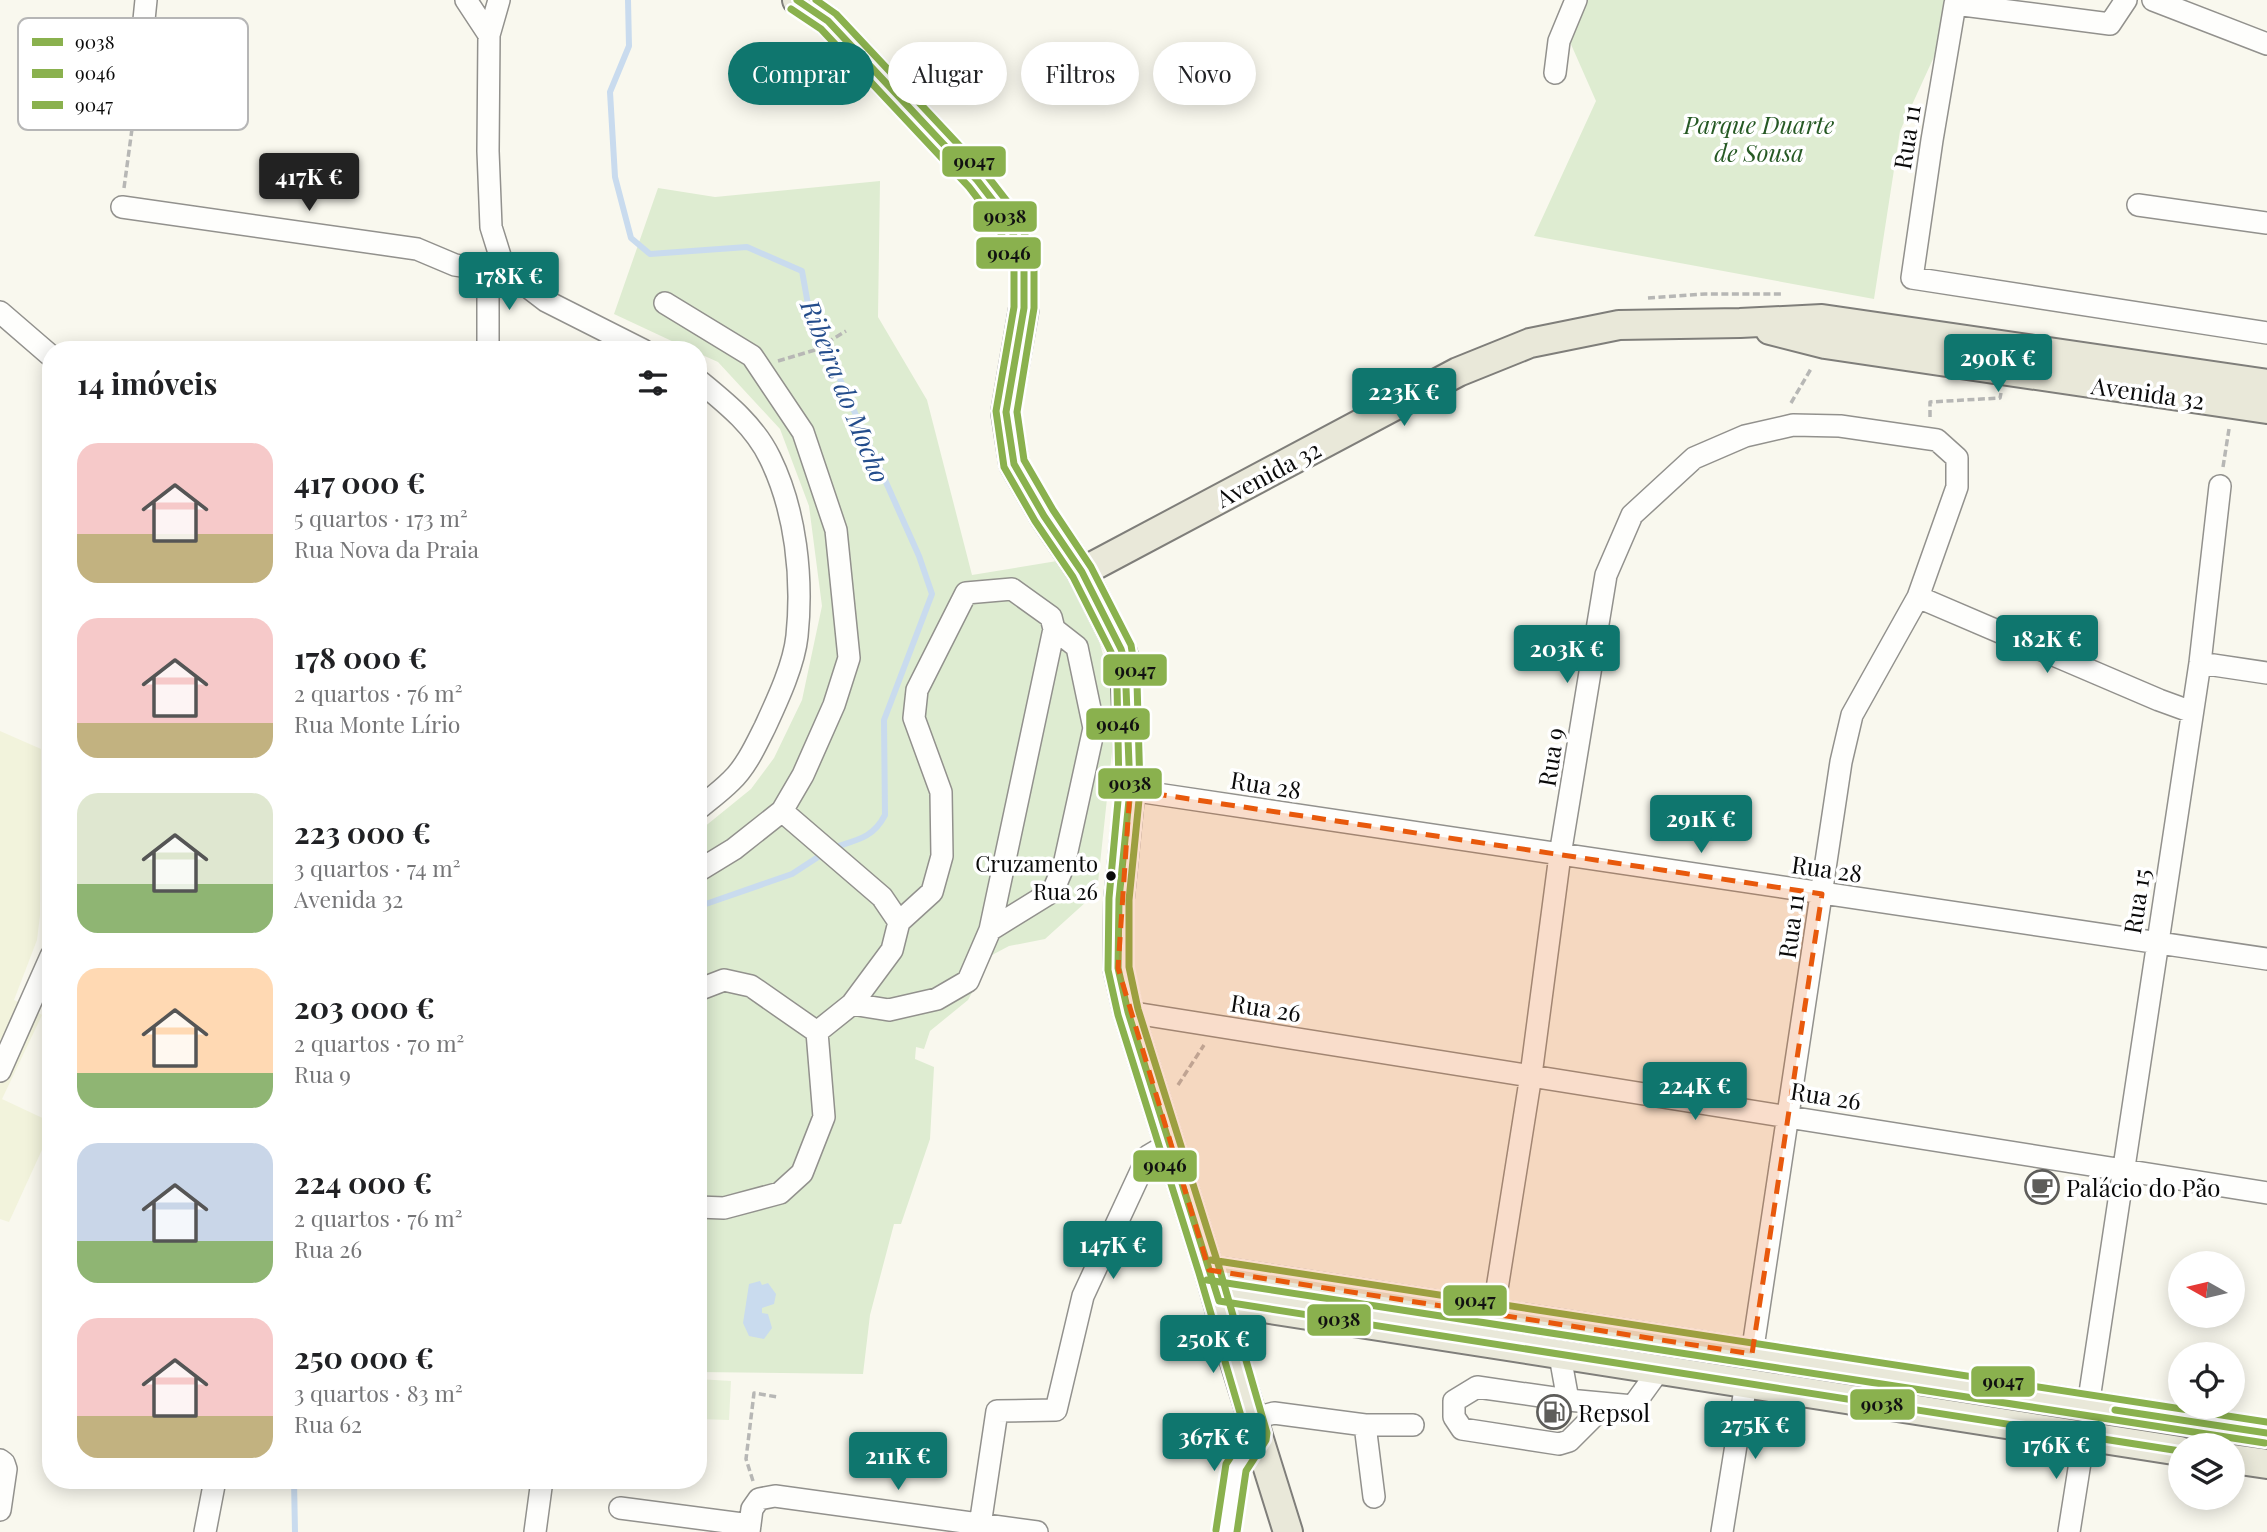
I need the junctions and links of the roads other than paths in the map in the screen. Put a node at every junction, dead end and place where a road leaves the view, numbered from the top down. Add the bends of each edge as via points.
1 (146, 0) edge
2 (466, 0) edge
3 (499, 0) edge
4 (797, 0) edge
5 (1576, 0) edge
6 (2126, 0) edge
7 (2153, 0) edge
8 (144, 18) edge
9 (489, 35) junction
10 (2267, 44) edge
11 (1555, 73) dead end
12 (2138, 205) dead end
13 (122, 207) road end
14 (2267, 223) edge
15 (494, 265) junction
16 (665, 303) dead end
17 (0, 312) edge
18 (1740, 323) junction
19 (2267, 333) edge
20 (489, 341) edge
21 (603, 341) edge
22 (42, 348) edge
23 (2267, 384) edge
24 (707, 388) edge
25 (2267, 409) edge
26 (2220, 486) road end
27 (1957, 487) joint
28 (1082, 572) junction
29 (1918, 597) junction
30 (1054, 629) junction
31 (2200, 663) junction
32 (2267, 673) edge
33 (2192, 712) junction
34 (1130, 790) junction
35 (707, 801) edge
36 (782, 811) junction
37 (1560, 855) junction
38 (707, 866) edge
39 (1822, 894) junction
40 (899, 922) junction
41 (990, 930) junction
42 (2157, 943) junction
43 (2267, 959) edge
44 (42, 976) edge
45 (707, 987) edge
46 (852, 1004) junction
47 (1128, 1012) junction
48 (817, 1032) junction
49 (0, 1071) edge
50 (1531, 1075) junction
51 (1789, 1116) junction
52 (1170, 1143) junction
53 (2124, 1171) junction
54 (2267, 1193) edge
55 (707, 1207) edge
56 (1209, 1270) junction
57 (1219, 1301) junction
58 (1493, 1314) junction
59 (1752, 1354) junction
60 (1560, 1356) junction
61 (1660, 1370) junction
62 (1746, 1383) junction
63 (1568, 1400) junction
64 (1606, 1404) junction
65 (2088, 1406) junction
66 (1365, 1425) junction
67 (1413, 1425) dead end
68 (1254, 1427) junction
69 (2267, 1433) edge
70 (2084, 1437) junction
71 (2168, 1449) edge
72 (0, 1460) edge
73 (2245, 1461) edge
74 (2267, 1464) edge
75 (213, 1489) edge
76 (541, 1489) edge
77 (1374, 1497) dead end
78 (620, 1508) dead end
79 (0, 1510) edge
80 (979, 1528) edge
81 (749, 1529) edge
82 (205, 1532) edge
83 (535, 1532) edge
84 (1037, 1532) edge
85 (1226, 1532) edge
86 (1288, 1532) edge
87 (1722, 1532) edge
88 (2069, 1532) edge

1 - 8 street
2 - 9 street
3 - 9 street
4 - 28 main road via 828,20 977,180 1010,226 1024,269 1024,308 1006,412 1014,464
5 - 11 street via 1559,41
6 - 19 street, Rua 11 via 2110,23 1955,4 1912,278
7 - 10 street
9 - 15 street via 488,151
12 - 14 street
13 - 15 street via 417,249 455,265
15 - 20 street
15 - 21 street
16 - 36 street via 752,356 760,366 803,432 836,530 849,658 834,705
17 - 22 street
18 - 23 main road, Avenida 32 via 1822,319
18 - 25 main road, Avenida 32 via 1825,344
18 - 28 main road, Avenida 32 via 1619,325 1530,343 1458,372
24 - 35 street via 740,415 770,457 788,508 799,590 797,639 780,696 733,780
26 - 31 street, Rua 15
27 - 29 street, Rua 11
27 - 37 street, Rua 9 via 1957,458 1937,440 1840,426 1793,425 1745,436 1694,458 1632,515 1606,575
28 - 34 main road via 1122,649
29 - 33 street
29 - 39 street, Rua 11 via 1852,715
30 - 40 street via 1051,617 1012,589 966,593 917,691 914,718 941,792 942,856 932,892
30 - 41 street
30 - 41 street via 1077,647 1094,728 1064,865 1053,891
31 - 32 street
31 - 33 street, Rua 15
33 - 42 street, Rua 15
34 - 37 street, Rua 28
34 - 47 main road via 1119,899 1118,968
36 - 38 street
36 - 40 street via 882,897
37 - 39 street, Rua 28
37 - 50 street, Rua 9
39 - 42 street, Rua 28
39 - 51 street, Rua 11
40 - 46 street via 892,950
41 - 46 street via 968,981 937,999 889,1010
42 - 43 street, Rua 28
42 - 53 street, Rua 15
44 - 49 street
45 - 48 street via 724,980 751,986
46 - 48 street
47 - 50 street, Rua 26
47 - 52 main road
48 - 55 street via 824,1117 802,1173 780,1193 724,1208
50 - 51 street, Rua 26
50 - 58 street, Rua 9
51 - 53 street, Rua 26
51 - 59 street, Rua 11
52 - 56 main road
52 - 80 street via 1148,1156 1083,1296 1056,1410 996,1411
53 - 54 street, Rua 26
53 - 65 street, Rua 15
56 - 57 main road
56 - 58 main road
57 - 60 main road
57 - 68 main road
58 - 59 main road
59 - 65 main road
60 - 61 main road
60 - 63 street
61 - 62 main road
61 - 64 street via 1633,1406
62 - 70 main road
62 - 87 street
63 - 64 street
63 - 64 street via 1477,1387 1454,1401 1454,1417 1462,1429 1559,1444 1569,1441
65 - 69 main road
66 - 67 street
66 - 68 street via 1274,1413
66 - 77 street
68 - 85 street via 1236,1467
68 - 86 main road
70 - 71 main road
70 - 88 street
72 - 79 street via 6,1469
73 - 74 main road
75 - 82 street
76 - 83 street
78 - 81 street
80 - 81 street via 775,1496 759,1499
80 - 84 street

